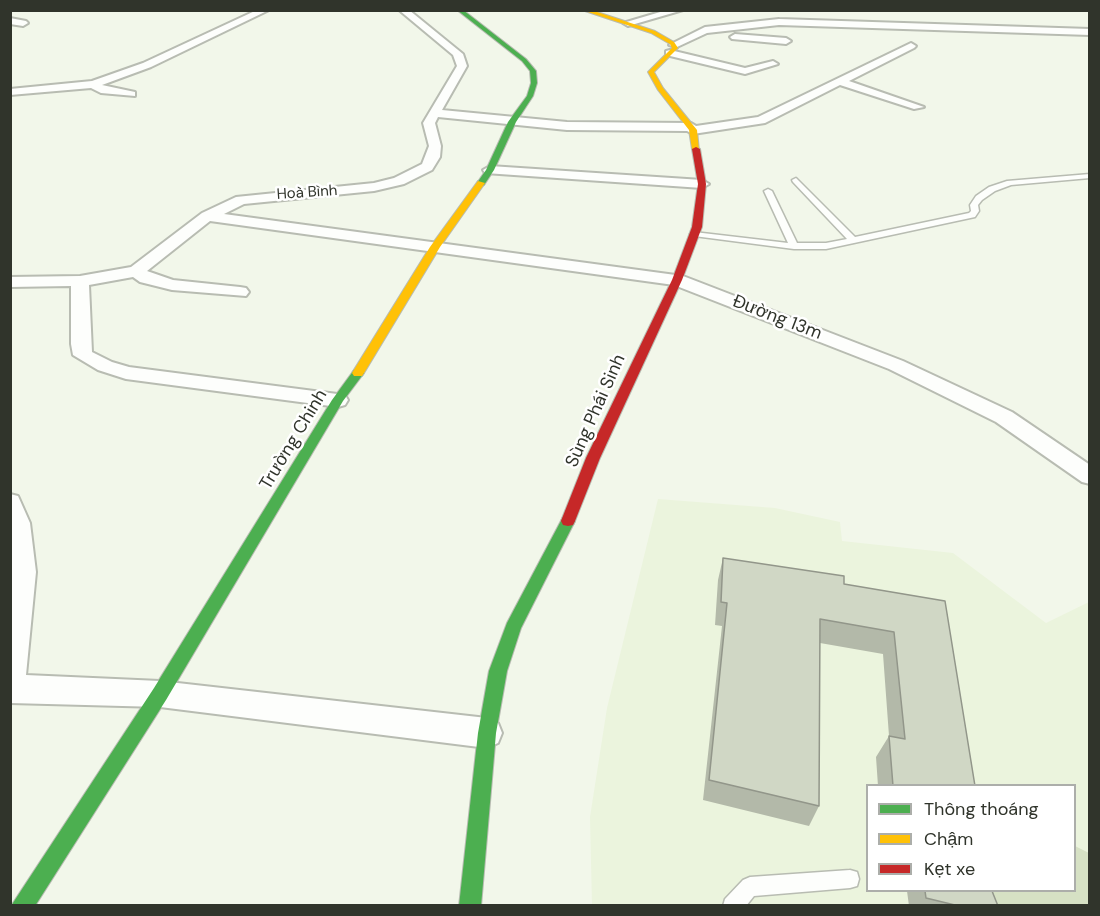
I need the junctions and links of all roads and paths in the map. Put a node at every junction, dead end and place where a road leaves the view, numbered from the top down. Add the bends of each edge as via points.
1 (265, 10) edge
2 (403, 10) edge
3 (459, 10) edge
4 (584, 10) edge
5 (679, 10) edge
6 (10, 21) edge
7 (23, 23) dead end
8 (628, 23) junction
9 (1089, 32) edge
10 (692, 35) junction
11 (786, 41) dead end
12 (911, 46) dead end
13 (672, 49) junction
14 (773, 64) dead end
15 (838, 81) junction
16 (94, 84) junction
17 (10, 92) edge
18 (131, 94) dead end
19 (918, 107) dead end
20 (434, 112) junction
21 (512, 122) junction
22 (692, 128) junction
23 (490, 170) junction
24 (1089, 176) edge
25 (796, 180) dead end
26 (702, 184) junction
27 (768, 191) dead end
28 (207, 216) junction
29 (694, 234) junction
30 (854, 240) junction
31 (794, 246) junction
32 (435, 247) junction
33 (136, 271) junction
34 (677, 280) junction
35 (80, 281) junction
36 (10, 282) edge
37 (240, 292) dead end
38 (338, 400) junction
39 (1089, 476) edge
40 (10, 502) edge
41 (11, 689) edge
42 (160, 694) junction
43 (487, 733) junction
44 (850, 879) dead end
45 (22, 906) edge
46 (470, 906) edge
47 (732, 906) edge

1 - 16 street via 168,56
2 - 20 street via 458,54 462,66
3 - 21 street, Trường Chinh via 533,71 530,96
4 - 8 street
5 - 8 street
6 - 7 street
8 - 13 street via 653,32
9 - 10 street via 799,22 723,28
10 - 11 street
10 - 13 street
12 - 15 street
13 - 14 street via 745,71
13 - 22 street, Sùng Phái Sinh via 651,72 652,79
15 - 19 street
15 - 22 street via 761,120
16 - 17 street
16 - 18 street via 101,90
20 - 21 street
20 - 28 street, Hoà Bình via 429,123 435,146 433,157 416,174 374,187 241,200
21 - 22 street
21 - 23 street, Trường Chinh
22 - 26 street, Sùng Phái Sinh
23 - 26 street
23 - 32 street, Trường Chinh
24 - 30 lane via 1010,183 979,198 972,215
25 - 30 lane
26 - 29 street, Sùng Phái Sinh
27 - 31 lane
28 - 32 street, Đường 13m
28 - 33 street, Hoà Bình
29 - 31 lane
29 - 34 street, Sùng Phái Sinh
30 - 31 lane via 826,246
32 - 34 street, Đường 13m
32 - 38 street, Trường Chinh via 364,365
33 - 35 street, Hoà Bình
33 - 37 street via 172,285
34 - 39 street, Đường 13m via 897,365 1004,417
34 - 43 street, Sùng Phái Sinh via 593,458 564,530 513,628 498,671
35 - 36 street, Hoà Bình
35 - 38 street via 83,355 105,366 126,373
38 - 42 street, Trường Chinh
40 - 41 street via 18,524 23,572
41 - 42 street
42 - 43 street
42 - 45 street, Trường Chinh
43 - 46 street, Sùng Phái Sinh
44 - 47 lane via 750,887

